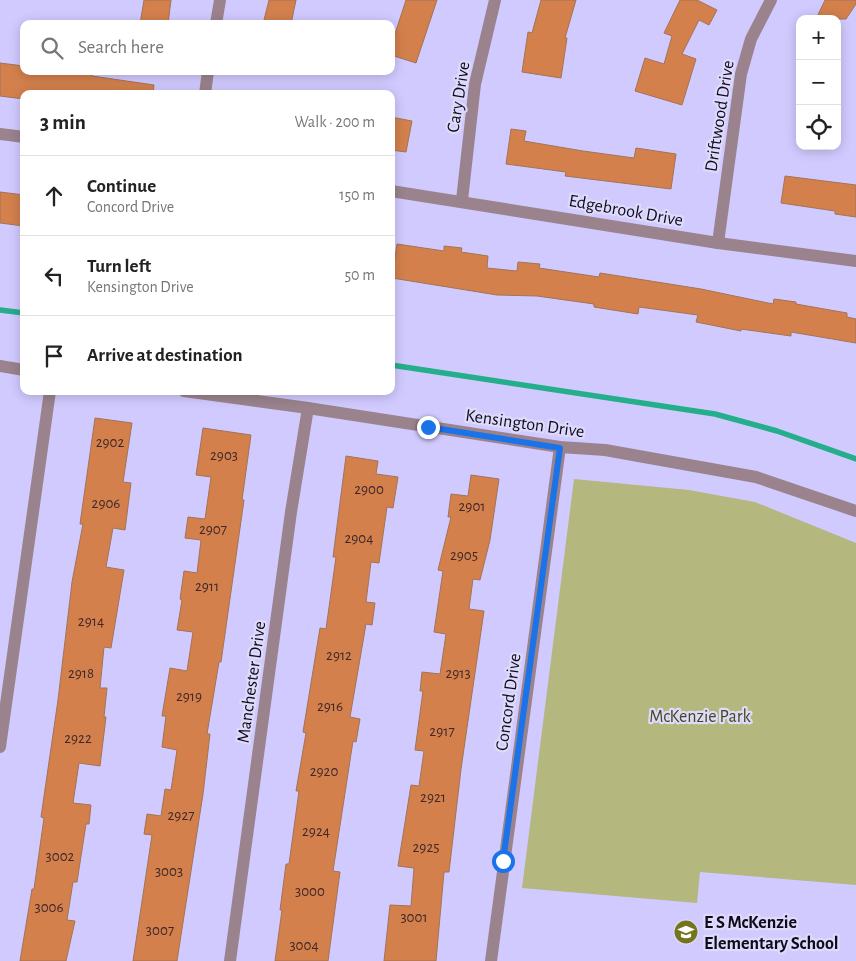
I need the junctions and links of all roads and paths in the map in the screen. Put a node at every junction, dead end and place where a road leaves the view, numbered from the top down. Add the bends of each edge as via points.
1 (220, 0) edge
2 (495, 0) edge
3 (771, 0) edge
4 (217, 20) edge
5 (207, 75) edge
6 (206, 90) edge
7 (0, 134) edge
8 (20, 136) edge
9 (395, 192) edge
10 (462, 200) junction
11 (718, 243) junction
12 (856, 262) edge
13 (0, 366) edge
14 (20, 369) edge
15 (49, 395) edge
16 (213, 395) edge
17 (308, 408) junction
18 (560, 448) junction
19 (856, 511) edge
20 (0, 747) edge
21 (230, 961) edge
22 (491, 961) edge

1 - 4 street
2 - 10 street, Cary Drive via 475,84
3 - 11 street, Driftwood Drive via 751,39 741,74
5 - 6 street
7 - 8 street
9 - 10 street, Edgebrook Drive
10 - 11 street, Edgebrook Drive
11 - 12 street, Edgebrook Drive
13 - 14 street
15 - 20 street
16 - 17 street, Kensington Drive
17 - 18 street, Kensington Drive
17 - 21 street, Manchester Drive
18 - 19 street, Kensington Drive via 605,450 756,477
18 - 22 street, Concord Drive

